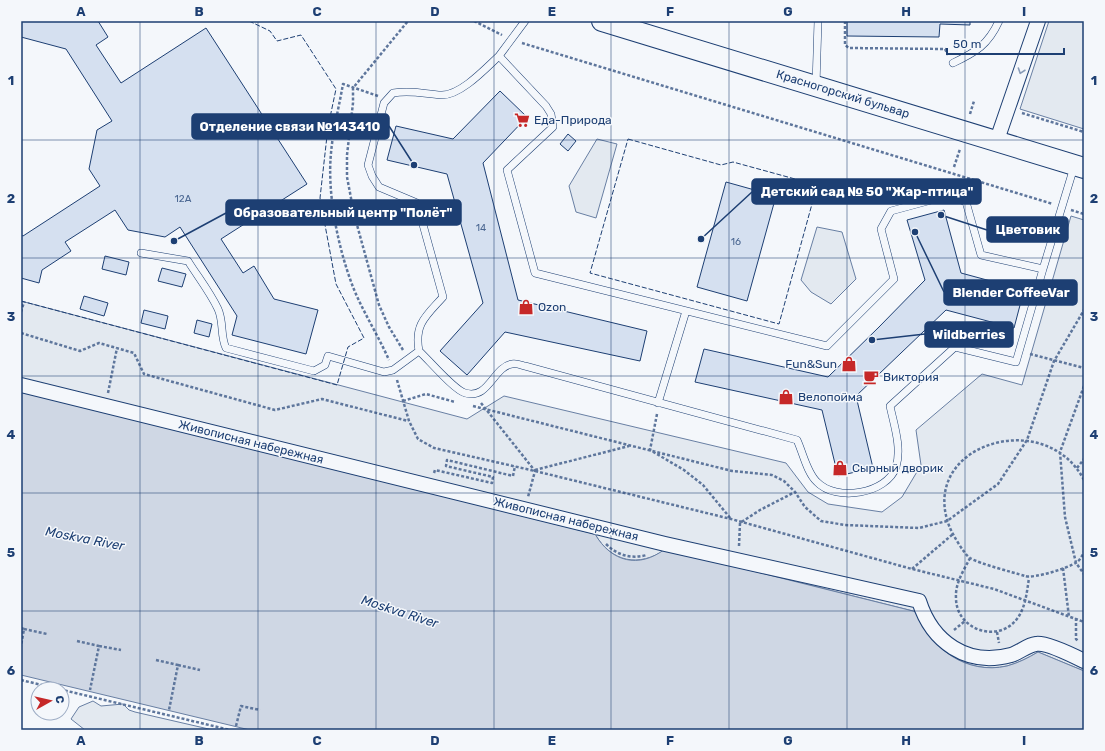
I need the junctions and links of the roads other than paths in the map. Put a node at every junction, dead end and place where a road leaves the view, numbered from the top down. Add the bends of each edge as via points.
1 (525, 21) edge
2 (818, 21) edge
3 (999, 21) edge
4 (1038, 21) edge
5 (607, 22) edge
6 (499, 56) junction
7 (953, 63) road end
8 (816, 86) junction
9 (997, 140) junction
10 (1079, 166) edge
11 (141, 253) dead end
12 (1042, 269) junction
13 (686, 311) junction
14 (420, 350) junction
15 (21, 386) edge
16 (658, 403) junction
17 (1084, 661) edge

1 - 6 lane
2 - 8 lane
3 - 7 lane via 978,51
4 -> 9 street
5 - 8 main road, Красногорский бульвар
6 - 13 lane via 551,114 553,127 507,170 535,273
6 - 14 lane via 459,90 443,95 409,90 393,93 384,103 368,165 379,187 416,203 443,297 418,328
8 - 9 main road, Красногорский бульвар
9 - 10 main road, Красногорский бульвар
10 - 12 lane via 1062,207
11 - 14 lane via 188,261 218,310 226,348 314,371 325,365 328,356 384,372 393,370
12 - 13 lane via 981,255 966,202 950,195 891,211 881,229 894,279 827,346
12 - 16 lane via 1016,362 955,347 890,406 897,439 896,468 886,481 859,493 843,494 829,490 816,482 797,440
13 - 16 lane
14 - 16 lane via 456,388 465,394 483,391 505,367 513,363
15 - 17 street, Живописная набережная via 738,560 919,601 924,616 941,640 967,655 997,658 1012,655 1036,643

